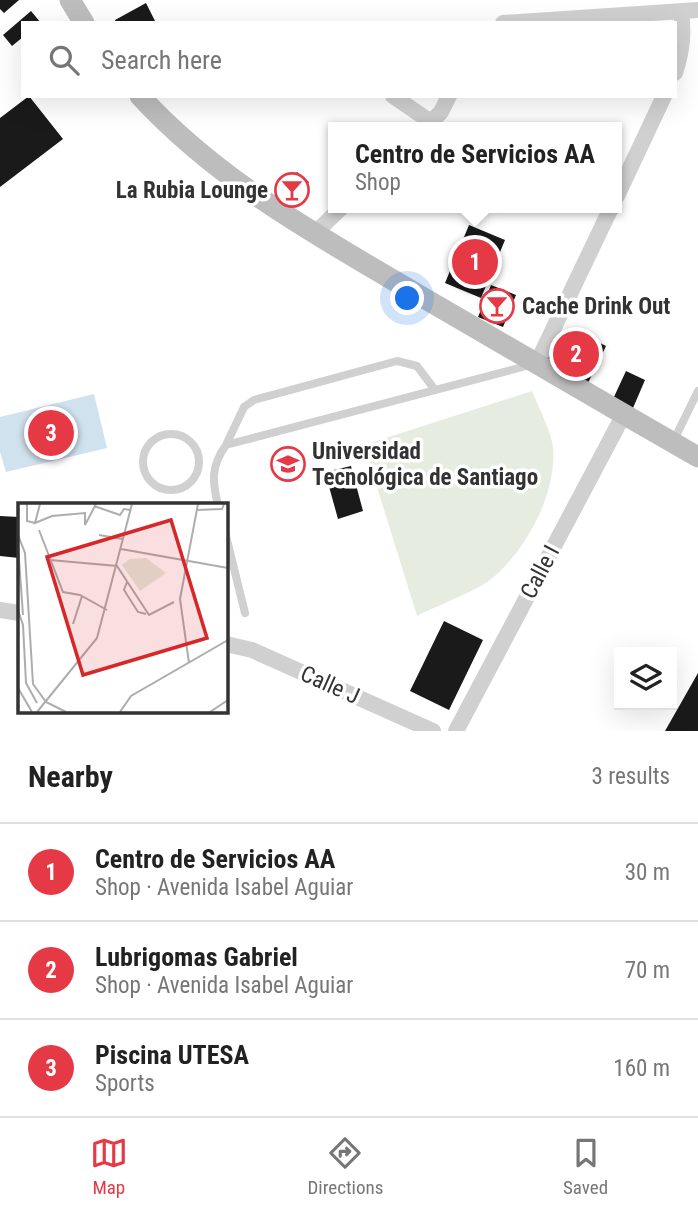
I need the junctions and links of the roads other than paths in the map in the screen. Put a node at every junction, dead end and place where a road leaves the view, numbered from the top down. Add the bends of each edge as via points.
1 (70, 0) edge
2 (698, 10) edge
3 (681, 11) junction
4 (83, 21) edge
5 (533, 21) edge
6 (677, 67) edge
7 (142, 98) edge
8 (395, 98) edge
9 (448, 98) edge
10 (663, 98) edge
11 (425, 122) edge
12 (432, 122) edge
13 (622, 185) edge
14 (336, 213) edge
15 (609, 213) edge
16 (314, 234) junction
17 (537, 363) junction
18 (435, 390) junction
19 (698, 391) edge
20 (624, 414) junction
21 (673, 443) junction
22 (226, 445) junction
23 (698, 457) edge
24 (199, 468) junction
25 (213, 471) junction
26 (218, 503) edge
27 (228, 544) edge
28 (0, 610) edge
29 (18, 613) edge
30 (245, 613) dead end
31 (228, 644) edge
32 (433, 731) edge
33 (456, 731) edge

1 - 4 main road
2 - 3 street
3 - 5 street
3 - 6 street via 684,33
7 - 16 main road via 208,161
8 - 11 street
9 - 12 street
10 - 13 street
14 - 16 street
15 - 17 street
16 - 17 main road
17 - 18 lane
17 - 20 main road
18 - 22 lane
18 - 22 lane via 417,366 397,361 254,400 244,407
19 - 21 lane
20 - 21 main road
20 - 33 street, Calle I
21 - 23 main road
22 - 25 lane
24 - 24 lane via 195,447 175,434 152,441 144,455 145,472 162,489 184,488
24 - 25 lane
25 - 26 lane
27 - 30 lane
28 - 29 street
31 - 32 street, Calle J via 252,650

